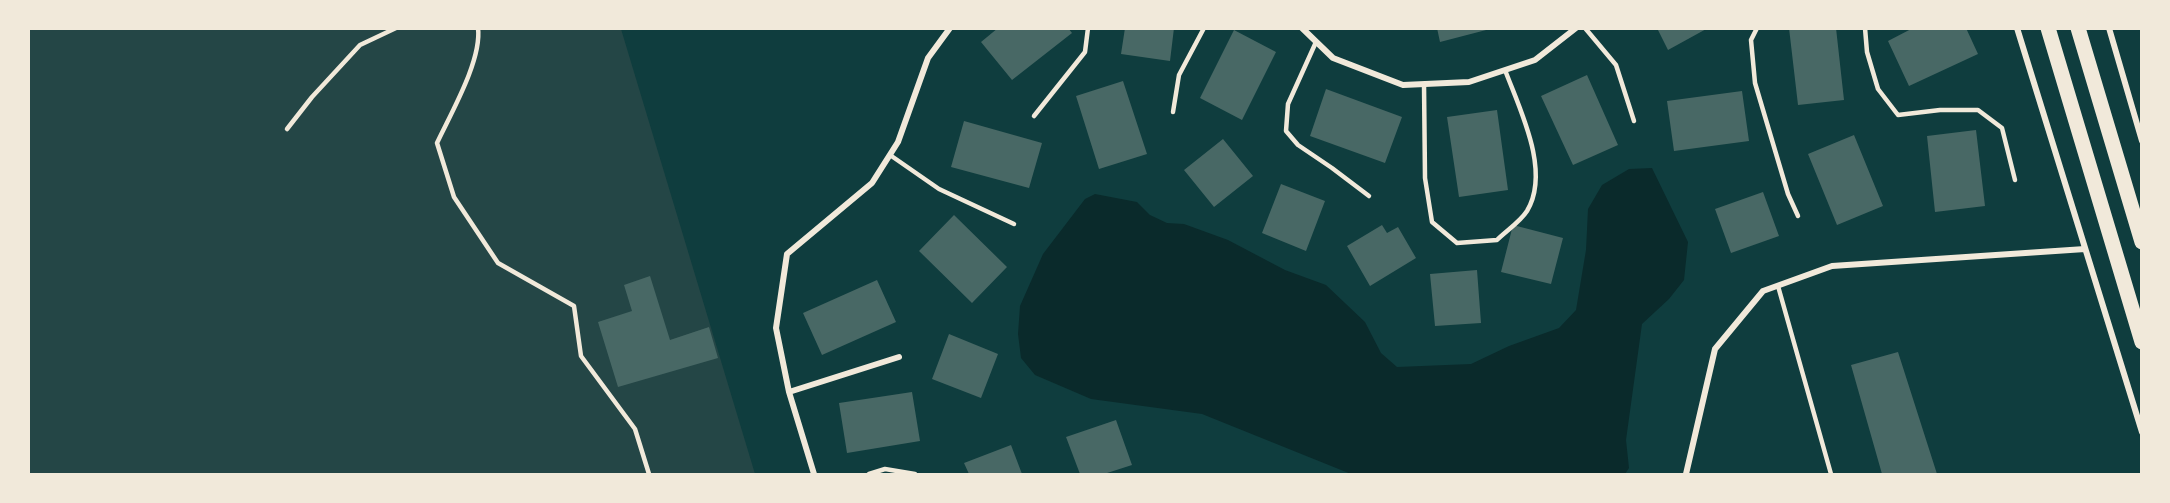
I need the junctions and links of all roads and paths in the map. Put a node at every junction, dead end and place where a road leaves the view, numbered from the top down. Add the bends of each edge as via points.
1 (396, 28) edge
2 (478, 28) edge
3 (950, 28) edge
4 (1088, 28) edge
5 (1204, 28) edge
6 (1302, 28) edge
7 (1576, 28) edge
8 (1585, 28) edge
9 (1757, 28) edge
10 (1865, 28) edge
11 (2017, 28) edge
12 (2048, 28) edge
13 (2078, 28) edge
14 (2109, 28) edge
15 (1316, 42) junction
16 (1505, 70) junction
17 (1424, 84) junction
18 (1173, 112) dead end
19 (1034, 116) dead end
20 (1634, 121) dead end
21 (287, 129) dead end
22 (2142, 141) edge
23 (890, 154) junction
24 (2015, 180) dead end
25 (1369, 196) dead end
26 (1797, 216) dead end
27 (1014, 224) dead end
28 (2142, 242) edge
29 (2085, 249) junction
30 (1778, 286) junction
31 (2142, 342) edge
32 (899, 357) dead end
33 (789, 392) junction
34 (2142, 432) edge
35 (649, 474) edge
36 (814, 474) edge
37 (869, 474) edge
38 (915, 474) edge
39 (1686, 474) edge
40 (1830, 474) edge

1 - 21 lane via 360,45
2 - 35 lane via 479,38 468,76 437,143 454,197 498,263 574,306 581,356 635,429
3 - 23 street via 928,58 898,142
4 - 19 lane via 1085,52
5 - 18 lane via 1179,75
6 - 15 street
7 - 16 street via 1535,60
8 - 20 lane via 1616,65
9 - 26 lane via 1751,40 1755,83
10 - 24 lane via 1867,52 1878,89 1898,115 1978,110 2002,128
11 - 29 street
12 - 31 main road
13 - 28 main road
14 - 22 street
15 - 17 street via 1333,58 1403,86
15 - 25 lane via 1288,104 1286,130 1298,146
16 - 17 street via 1469,82
16 - 17 lane via 1534,154 1536,187 1526,212 1497,240 1457,243 1432,222 1425,178
23 - 27 lane via 939,189
23 - 33 street via 872,183 787,254 776,328
29 - 30 street via 1832,266
29 - 34 street
30 - 39 street via 1763,291 1715,349
30 - 40 lane
32 - 33 street
33 - 36 street
37 - 38 lane via 885,469

